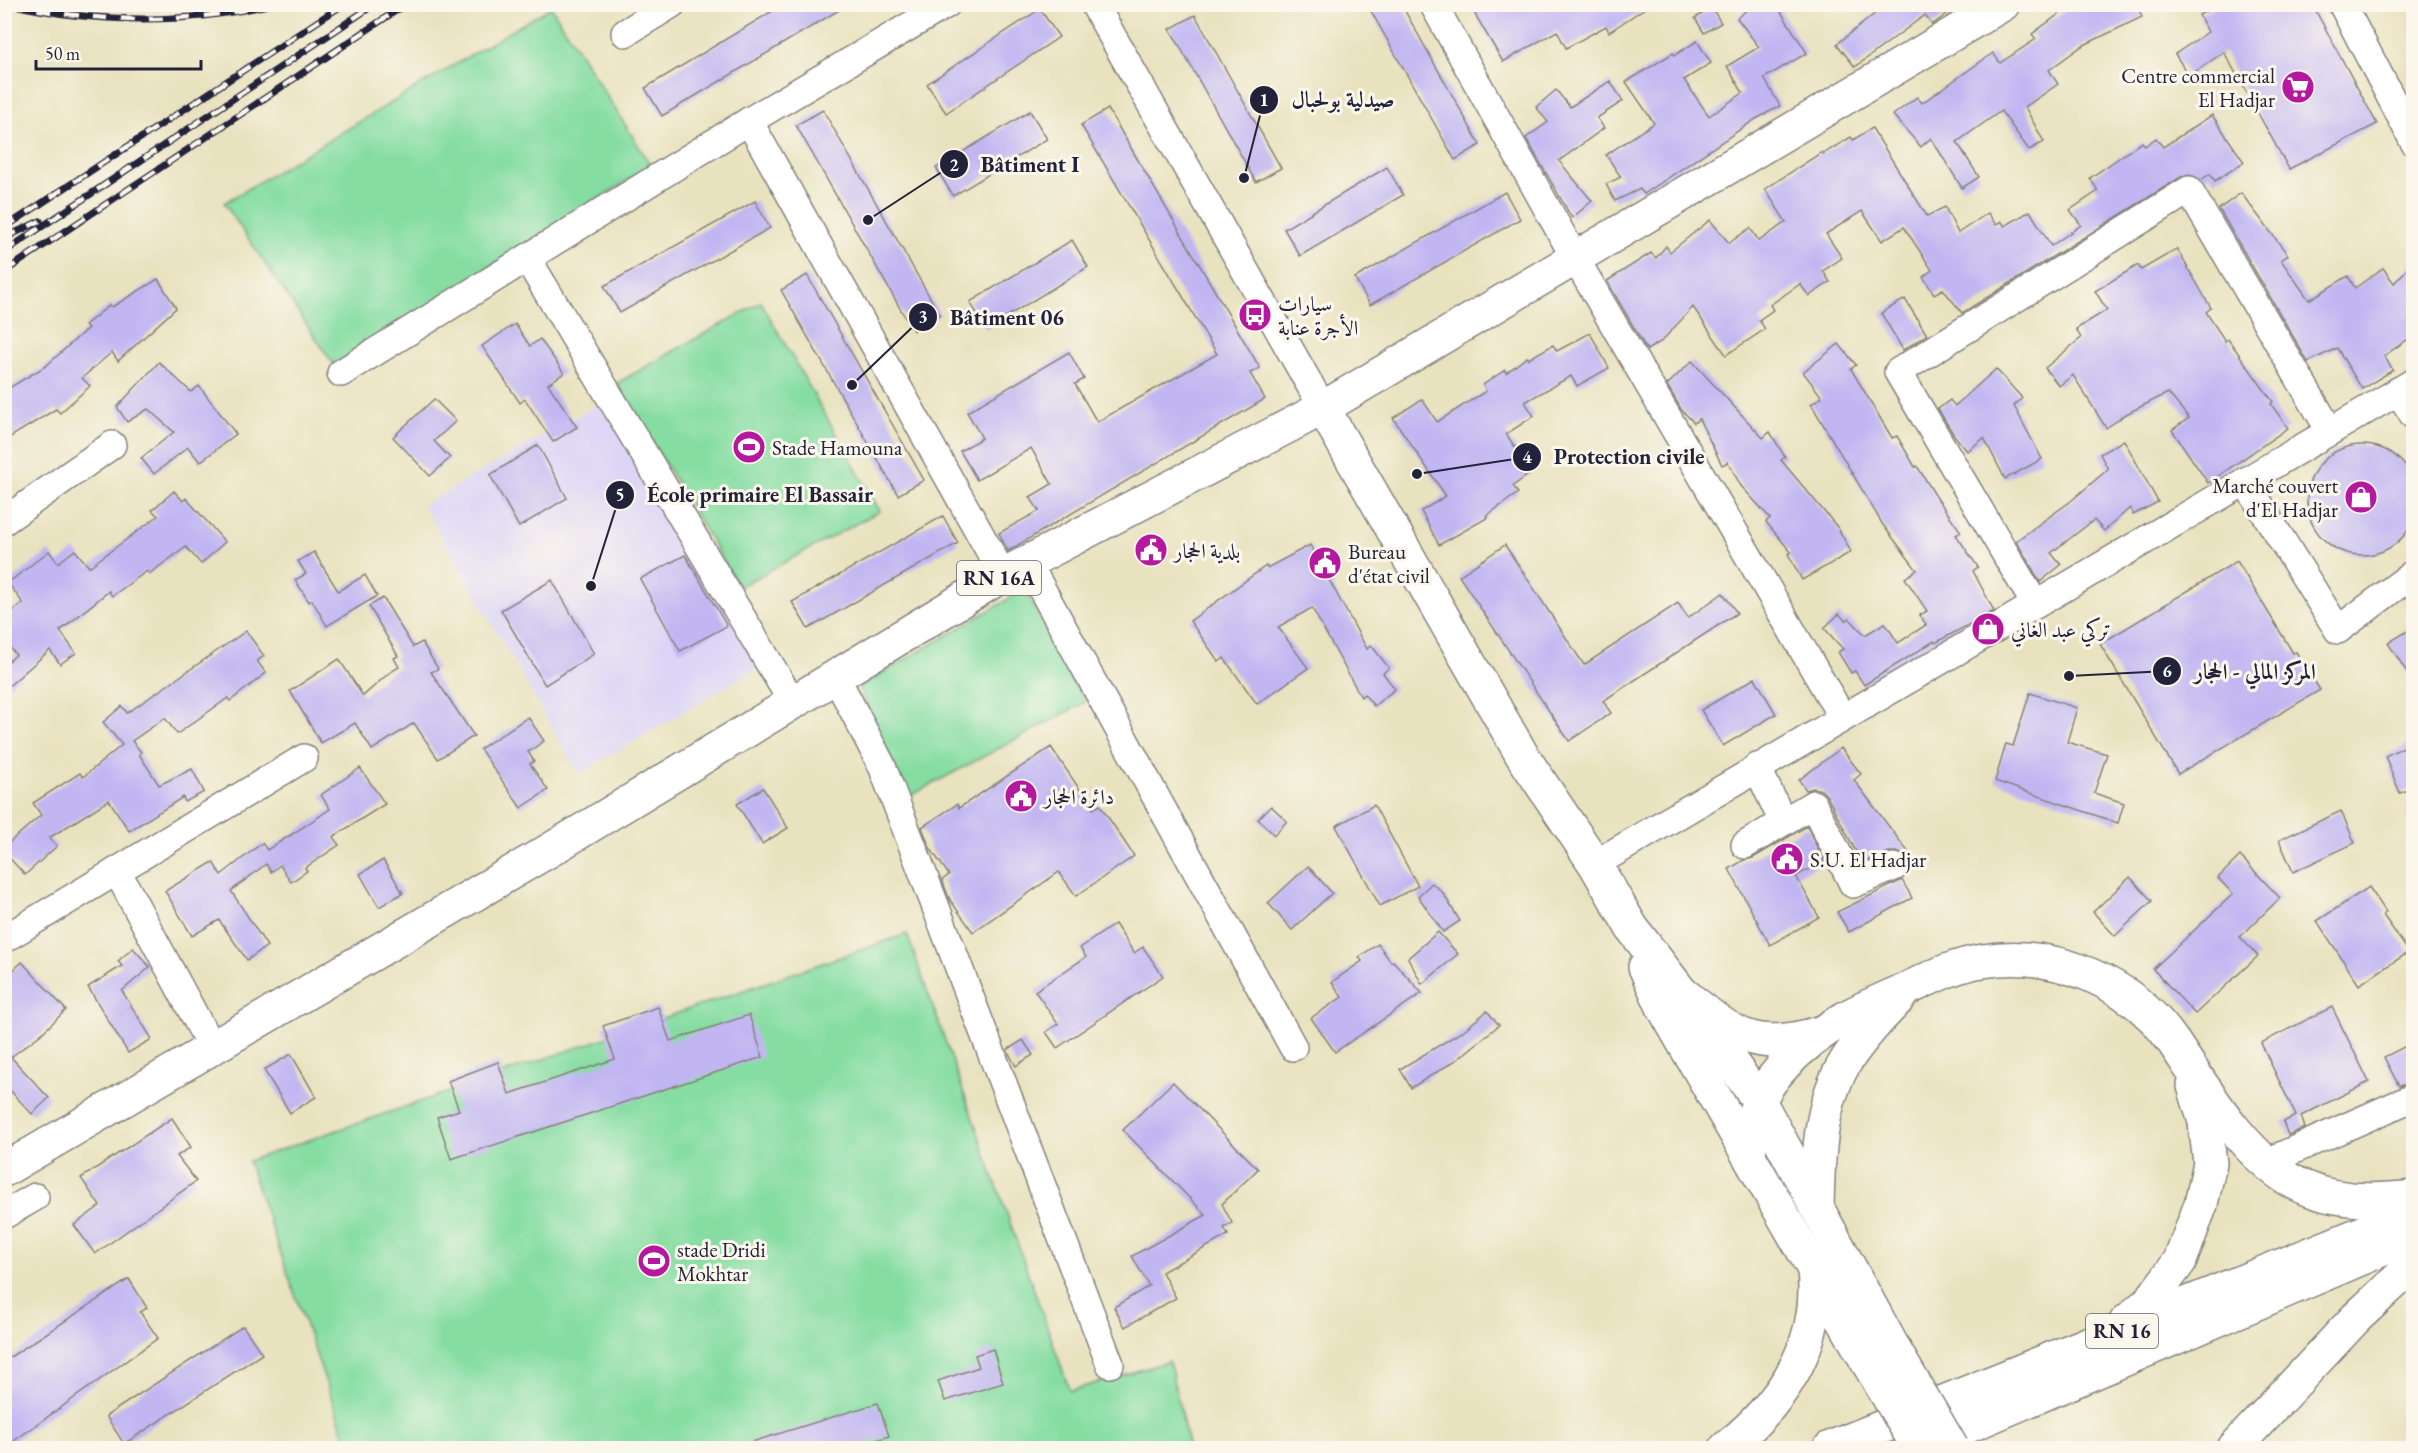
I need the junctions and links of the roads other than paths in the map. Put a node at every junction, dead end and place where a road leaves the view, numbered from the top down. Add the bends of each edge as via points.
1 (672, 4) edge
2 (947, 4) edge
3 (1094, 4) edge
4 (1433, 4) edge
5 (2003, 4) edge
6 (2342, 4) edge
7 (625, 33) dead end
8 (749, 121) junction
9 (2414, 142) edge
10 (527, 258) junction
11 (1575, 258) junction
12 (341, 373) dead end
13 (2406, 387) edge
14 (1323, 408) junction
15 (2414, 416) edge
16 (2330, 431) junction
17 (112, 445) dead end
18 (2245, 481) junction
19 (4, 521) edge
20 (1015, 568) junction
21 (2414, 573) edge
22 (2035, 604) junction
23 (836, 676) junction
24 (793, 702) junction
25 (1842, 717) junction
26 (304, 758) dead end
27 (1757, 767) junction
28 (1783, 822) junction
29 (1745, 845) dead end
30 (1595, 864) junction
31 (1894, 867) dead end
32 (117, 871) junction
33 (1632, 928) junction
34 (4, 939) edge
35 (1909, 988) junction
36 (1681, 992) junction
37 (1821, 1032) junction
38 (1293, 1047) dead end
39 (213, 1050) junction
40 (2187, 1064) junction
41 (2414, 1097) edge
42 (1759, 1101) junction
43 (1749, 1155) junction
44 (2267, 1162) junction
45 (4, 1170) edge
46 (35, 1197) dead end
47 (2414, 1197) edge
48 (1817, 1208) junction
49 (2414, 1212) edge
50 (4, 1215) edge
51 (2414, 1236) edge
52 (2414, 1264) edge
53 (1814, 1271) junction
54 (2109, 1336) junction
55 (1882, 1357) junction
56 (1110, 1364) dead end
57 (1726, 1449) edge
58 (1830, 1449) edge
59 (1917, 1449) edge
60 (1953, 1449) edge
61 (2234, 1449) edge

1 - 7 street
2 - 8 street
3 - 14 street
4 - 11 street
5 - 11 main road, RN 16A
6 - 9 street
8 - 10 street
8 - 20 street
10 - 12 street
10 - 24 street
11 - 14 main road, RN 16A
11 - 25 street
13 - 15 street
13 - 16 street
14 - 20 main road, RN 16A
14 - 30 main road via 1522,754
16 - 18 street
16 - 22 street via 2189,190 1899,372
17 - 19 street
18 - 21 street via 2338,630
18 - 22 street
20 - 23 main road, RN 16A
20 - 38 street
22 - 25 street
23 - 24 main road, RN 16A
23 - 56 street via 882,766
24 - 39 main road, RN 16A
25 - 27 street
26 - 32 street
27 - 28 street
27 - 30 street
28 - 29 street
28 - 31 street via 1813,804 1853,884
30 - 33 main road
32 - 34 street
32 - 39 street
33 - 36 main road
33 - 43 main road via 1663,1007
35 - 37 main road
35 - 40 main road via 1933,975 1984,960 2011,958 2064,966 2098,978 2136,1002 2173,1041
35 - 48 main road via 1857,1045 1833,1090 1820,1141
36 - 37 main road via 1733,1031 1751,1039 1784,1042
36 - 42 main road
37 - 42 main road via 1792,1057
39 - 45 main road, RN 16A
40 - 44 main road via 2246,1143
40 - 54 main road via 2205,1122 2210,1164 2201,1204 2180,1262 2150,1301
41 - 44 street
42 - 43 main road via 1752,1122
42 - 48 main road
43 - 53 main road
44 - 47 main road via 2293,1182 2351,1201
46 - 50 street
48 - 55 main road
49 - 54 main road, RN 16
51 - 59 main road, RN 16
52 - 61 main road via 2356,1318
53 - 55 main road
53 - 57 main road via 1816,1290 1807,1344 1783,1390 1749,1430
54 - 58 main road, RN 16
55 - 59 main road, bridge
55 - 60 main road, bridge

